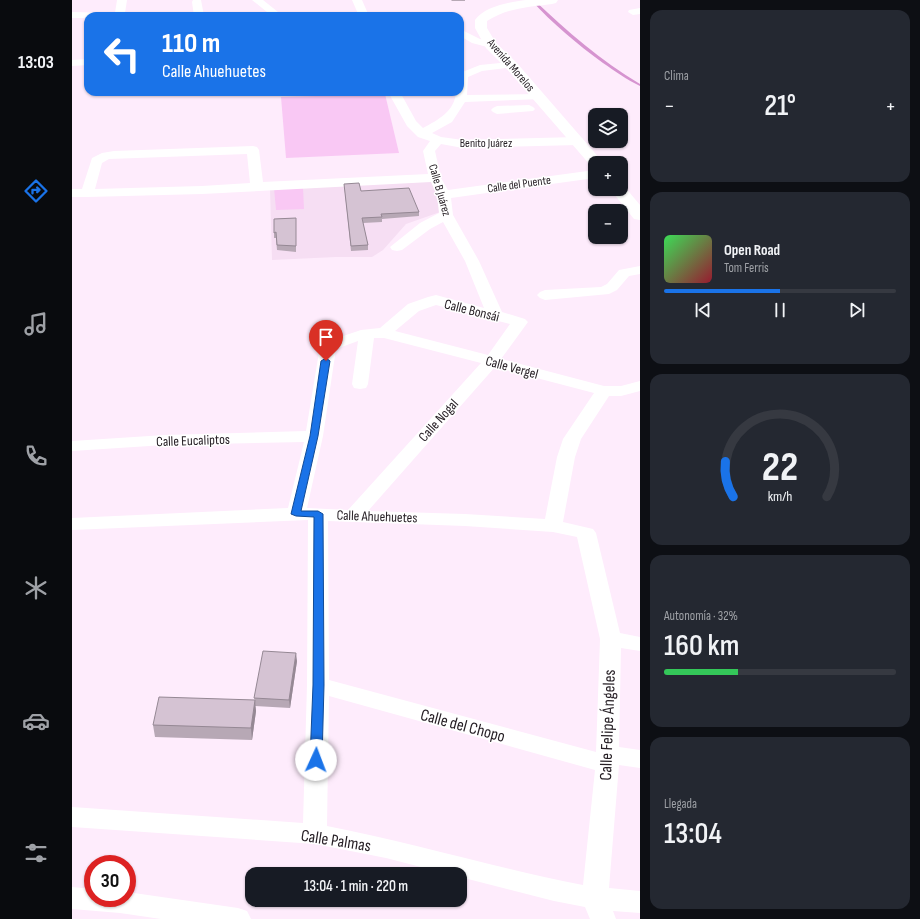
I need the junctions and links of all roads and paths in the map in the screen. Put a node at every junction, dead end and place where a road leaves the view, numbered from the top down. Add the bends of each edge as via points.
1 (122, 0) edge
2 (257, 0) edge
3 (357, 0) edge
4 (552, 0) edge
5 (197, 2) dead end
6 (120, 12) edge
7 (198, 12) edge
8 (273, 12) edge
9 (362, 12) edge
10 (72, 15) edge
11 (84, 15) edge
12 (464, 34) edge
13 (491, 44) junction
14 (84, 62) edge
15 (72, 63) edge
16 (511, 65) junction
17 (464, 75) edge
18 (396, 96) edge
19 (538, 96) junction
20 (462, 98) joint
21 (548, 108) junction
22 (497, 110) dead end
23 (422, 134) junction
24 (438, 140) junction
25 (578, 141) junction
26 (590, 156) edge
27 (588, 175) edge
28 (435, 178) junction
29 (257, 186) junction
30 (87, 192) junction
31 (72, 193) edge
32 (444, 195) junction
33 (624, 196) edge
34 (446, 215) junction
35 (640, 215) edge
36 (397, 247) dead end
37 (640, 270) edge
38 (545, 295) dead end
39 (495, 315) junction
40 (520, 322) joint
41 (367, 333) junction
42 (384, 333) junction
43 (491, 362) junction
44 (360, 384) dead end
45 (640, 386) edge
46 (604, 391) junction
47 (314, 436) junction
48 (72, 446) edge
49 (296, 514) junction
50 (318, 514) junction
51 (354, 515) junction
52 (72, 524) edge
53 (553, 526) junction
54 (586, 533) joint
55 (611, 639) junction
56 (640, 644) edge
57 (318, 685) junction
58 (607, 759) junction
59 (640, 759) edge
60 (72, 817) edge
61 (315, 834) junction
62 (72, 898) edge
63 (640, 902) edge
64 (599, 908) edge
65 (227, 918) edge

1 - 6 street
2 - 8 street
3 - 9 street
4 - 13 main road, Avenida Morelos via 490,13 481,20 481,28
5 - 7 street
10 - 11 street
12 - 13 street via 476,41
13 - 16 main road, Avenida Morelos
14 - 15 street
16 - 17 street via 488,66
16 - 19 main road, Avenida Morelos
18 - 23 street, Benito Juárez via 411,123
19 - 20 street
19 - 21 main road, Avenida Morelos
20 - 23 street via 448,119
21 - 22 street
21 - 25 main road, Avenida Morelos
23 - 24 street, Benito Juárez
24 - 25 street, Benito Juárez via 463,144
24 - 28 street, Calle B Juárez via 429,151
25 - 26 main road, Avenida Morelos
27 - 32 street, Calle del Puente
28 - 29 street
28 - 32 street, Calle B Juárez
29 - 30 street via 202,190
29 - 30 street via 253,150 122,154 106,156 96,161
30 - 31 street
32 - 34 street, Calle B Juárez
33 - 35 main road
34 - 36 street via 425,226
34 - 39 street, Calle B Juárez via 472,261
37 - 38 street via 624,273 612,287 604,291
39 - 40 street, Calle Bonsái
39 - 42 street, Calle Bonsái via 436,300 424,301
40 - 43 street, Calle Nogal
41 - 42 street, Calle Vergel
41 - 44 street
41 - 47 street, Calle Vergel via 328,346
42 - 43 street, Calle Vergel
43 - 46 street, Calle Vergel
43 - 51 street, Calle Nogal
45 - 46 street, Calle Vergel via 621,391
46 - 53 street via 572,439
47 - 48 street, Calle Eucaliptos via 166,440
47 - 49 street
49 - 50 street, Calle Ahuehuetes
49 - 52 street, Calle Ahuehuetes
50 - 51 street, Calle Ahuehuetes
50 - 57 street
51 - 53 street, Calle Ahuehuetes
53 - 54 street, Calle Ahuehuetes
54 - 55 street, Calle Felipe Ángeles
55 - 56 street
55 - 58 street, Calle Felipe Ángeles
57 - 58 street, Calle del Chopo
57 - 61 street
58 - 59 street, Calle del Chopo
58 - 64 street, Calle Felipe Ángeles
60 - 61 street, Calle Palmas
61 - 64 street, Calle Palmas via 386,848 554,890
62 - 65 street via 120,902
63 - 64 street, Calle Palmas

